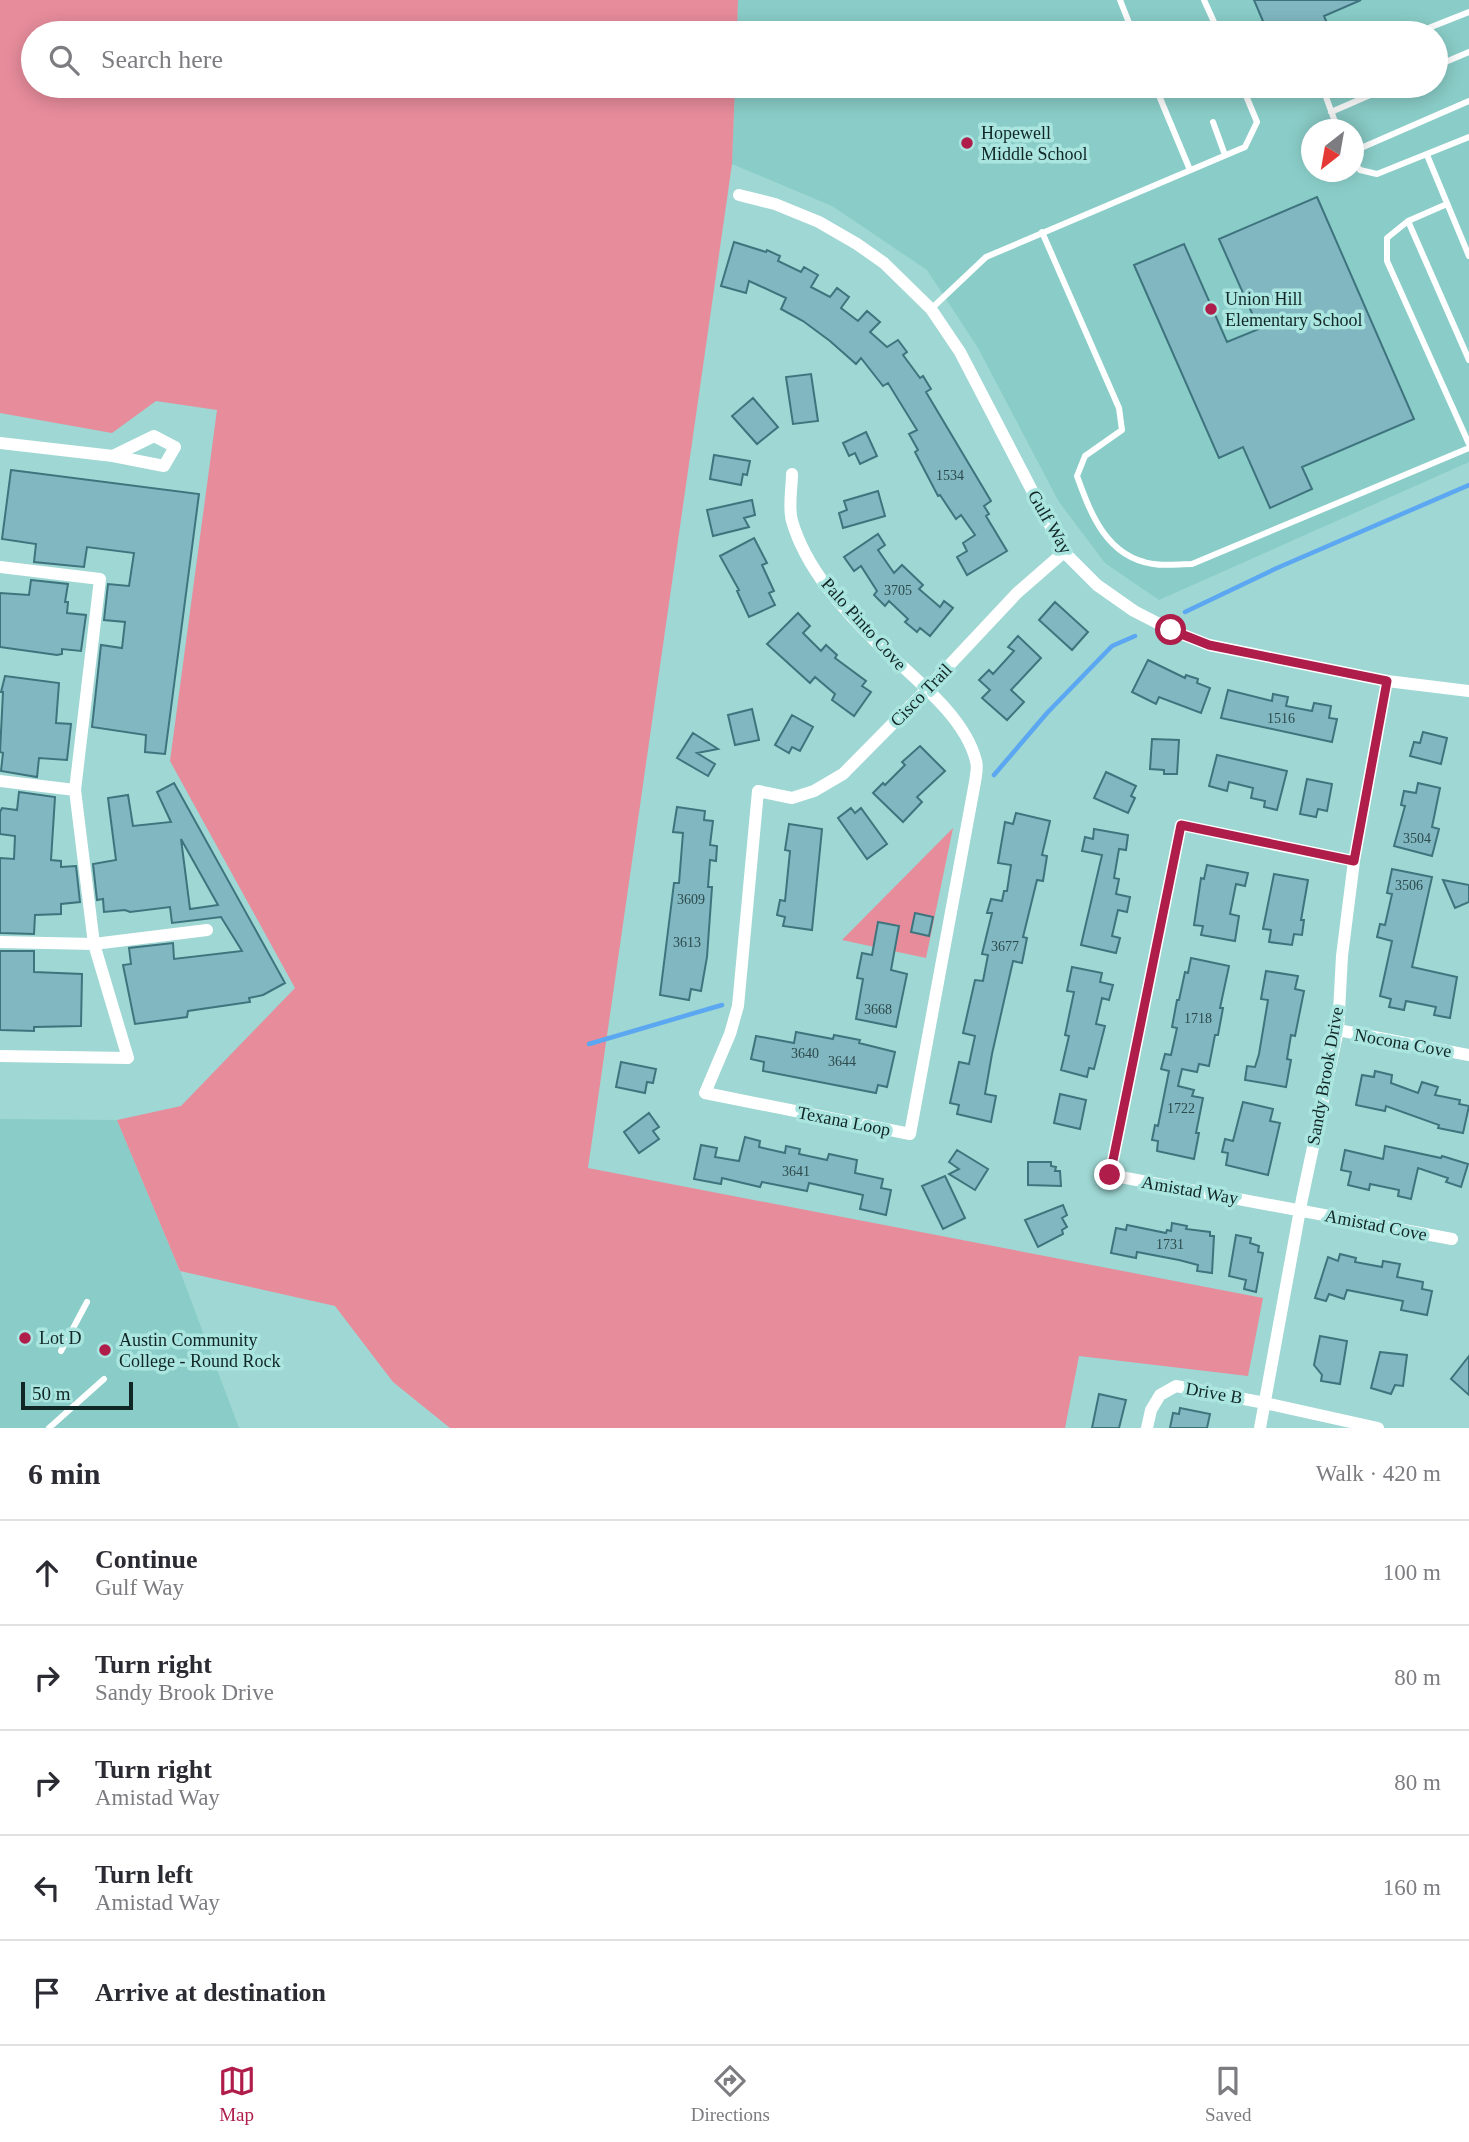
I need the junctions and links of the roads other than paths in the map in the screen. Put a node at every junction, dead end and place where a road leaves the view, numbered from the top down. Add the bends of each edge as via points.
1 (1120, 0) edge
2 (1204, 0) edge
3 (1469, 12) edge
4 (1128, 21) edge
5 (1214, 21) edge
6 (1446, 21) edge
7 (1469, 52) edge
8 (1448, 61) edge
9 (1160, 98) edge
10 (1246, 98) edge
11 (1326, 98) edge
12 (1363, 98) edge
13 (1469, 100) edge
14 (1331, 112) junction
15 (1334, 119) edge
16 (1213, 121) dead end
17 (1469, 137) edge
18 (1364, 146) edge
19 (1225, 155) junction
20 (1427, 155) junction
21 (1190, 170) junction
22 (1364, 171) edge
23 (739, 195) dead end
24 (1447, 204) junction
25 (1408, 221) junction
26 (1042, 232) junction
27 (1469, 256) edge
28 (932, 309) junction
29 (1469, 360) edge
30 (0, 443) edge
31 (1469, 446) edge
32 (113, 456) dead end
33 (792, 474) dead end
34 (1064, 552) junction
35 (0, 567) edge
36 (1387, 681) junction
37 (926, 690) junction
38 (1469, 691) edge
39 (0, 780) edge
40 (75, 790) junction
41 (758, 791) joint
42 (1354, 861) junction
43 (207, 930) dead end
44 (0, 942) edge
45 (94, 944) junction
46 (1338, 1030) junction
47 (1469, 1055) edge
48 (0, 1056) edge
49 (1300, 1210) junction
50 (1452, 1240) dead end
51 (88, 1302) dead end
52 (61, 1351) dead end
53 (104, 1379) dead end
54 (1265, 1403) junction
55 (49, 1428) edge
56 (1147, 1428) edge
57 (1260, 1428) edge
58 (1378, 1428) edge

1 - 4 lane
2 - 5 lane
3 - 6 lane
7 - 8 lane
9 - 21 lane
10 - 19 lane via 1257,122 1245,146
11 - 14 lane
12 - 14 lane
13 - 18 lane
14 - 15 lane
16 - 19 lane
17 - 20 lane
19 - 21 lane
20 - 22 lane via 1377,174
20 - 24 lane
21 - 26 lane
23 - 28 street, Gulf Way via 819,222 857,244
24 - 25 lane
24 - 27 lane
25 - 29 lane
25 - 31 lane via 1387,238 1387,261
26 - 28 lane via 986,257
26 - 31 lane via 1119,408 1122,430 1085,456 1077,476 1105,537 1124,554 1153,564 1192,564
28 - 34 street, Gulf Way via 960,352
30 - 32 street
33 - 37 street, Palo Pinto Cove via 792,519 807,557 835,597
34 - 36 street, Gulf Way via 1097,585 1171,630 1209,645
34 - 37 street, Cisco Trail via 1017,593
35 - 40 street via 100,579
36 - 38 street, Gulf Way
36 - 42 street, Sandy Brook Drive
37 - 41 street, Cisco Trail via 831,783 792,798
37 - 41 street, Texana Loop via 956,721 977,762 910,1134 705,1093 738,1006
39 - 40 street
40 - 45 street
42 - 46 street, Sandy Brook Drive
42 - 49 street, Amistad Way via 1181,825 1110,1175
43 - 45 street
44 - 45 street
45 - 48 street via 128,1058
46 - 47 street, Nocona Cove
46 - 49 street, Sandy Brook Drive
49 - 50 street, Amistad Cove
49 - 54 street, Sandy Brook Drive
51 - 52 lane
53 - 55 lane
54 - 56 street, Drive B via 1176,1386 1160,1395
54 - 57 street, Sandy Brook Drive
54 - 58 street, Drive B

